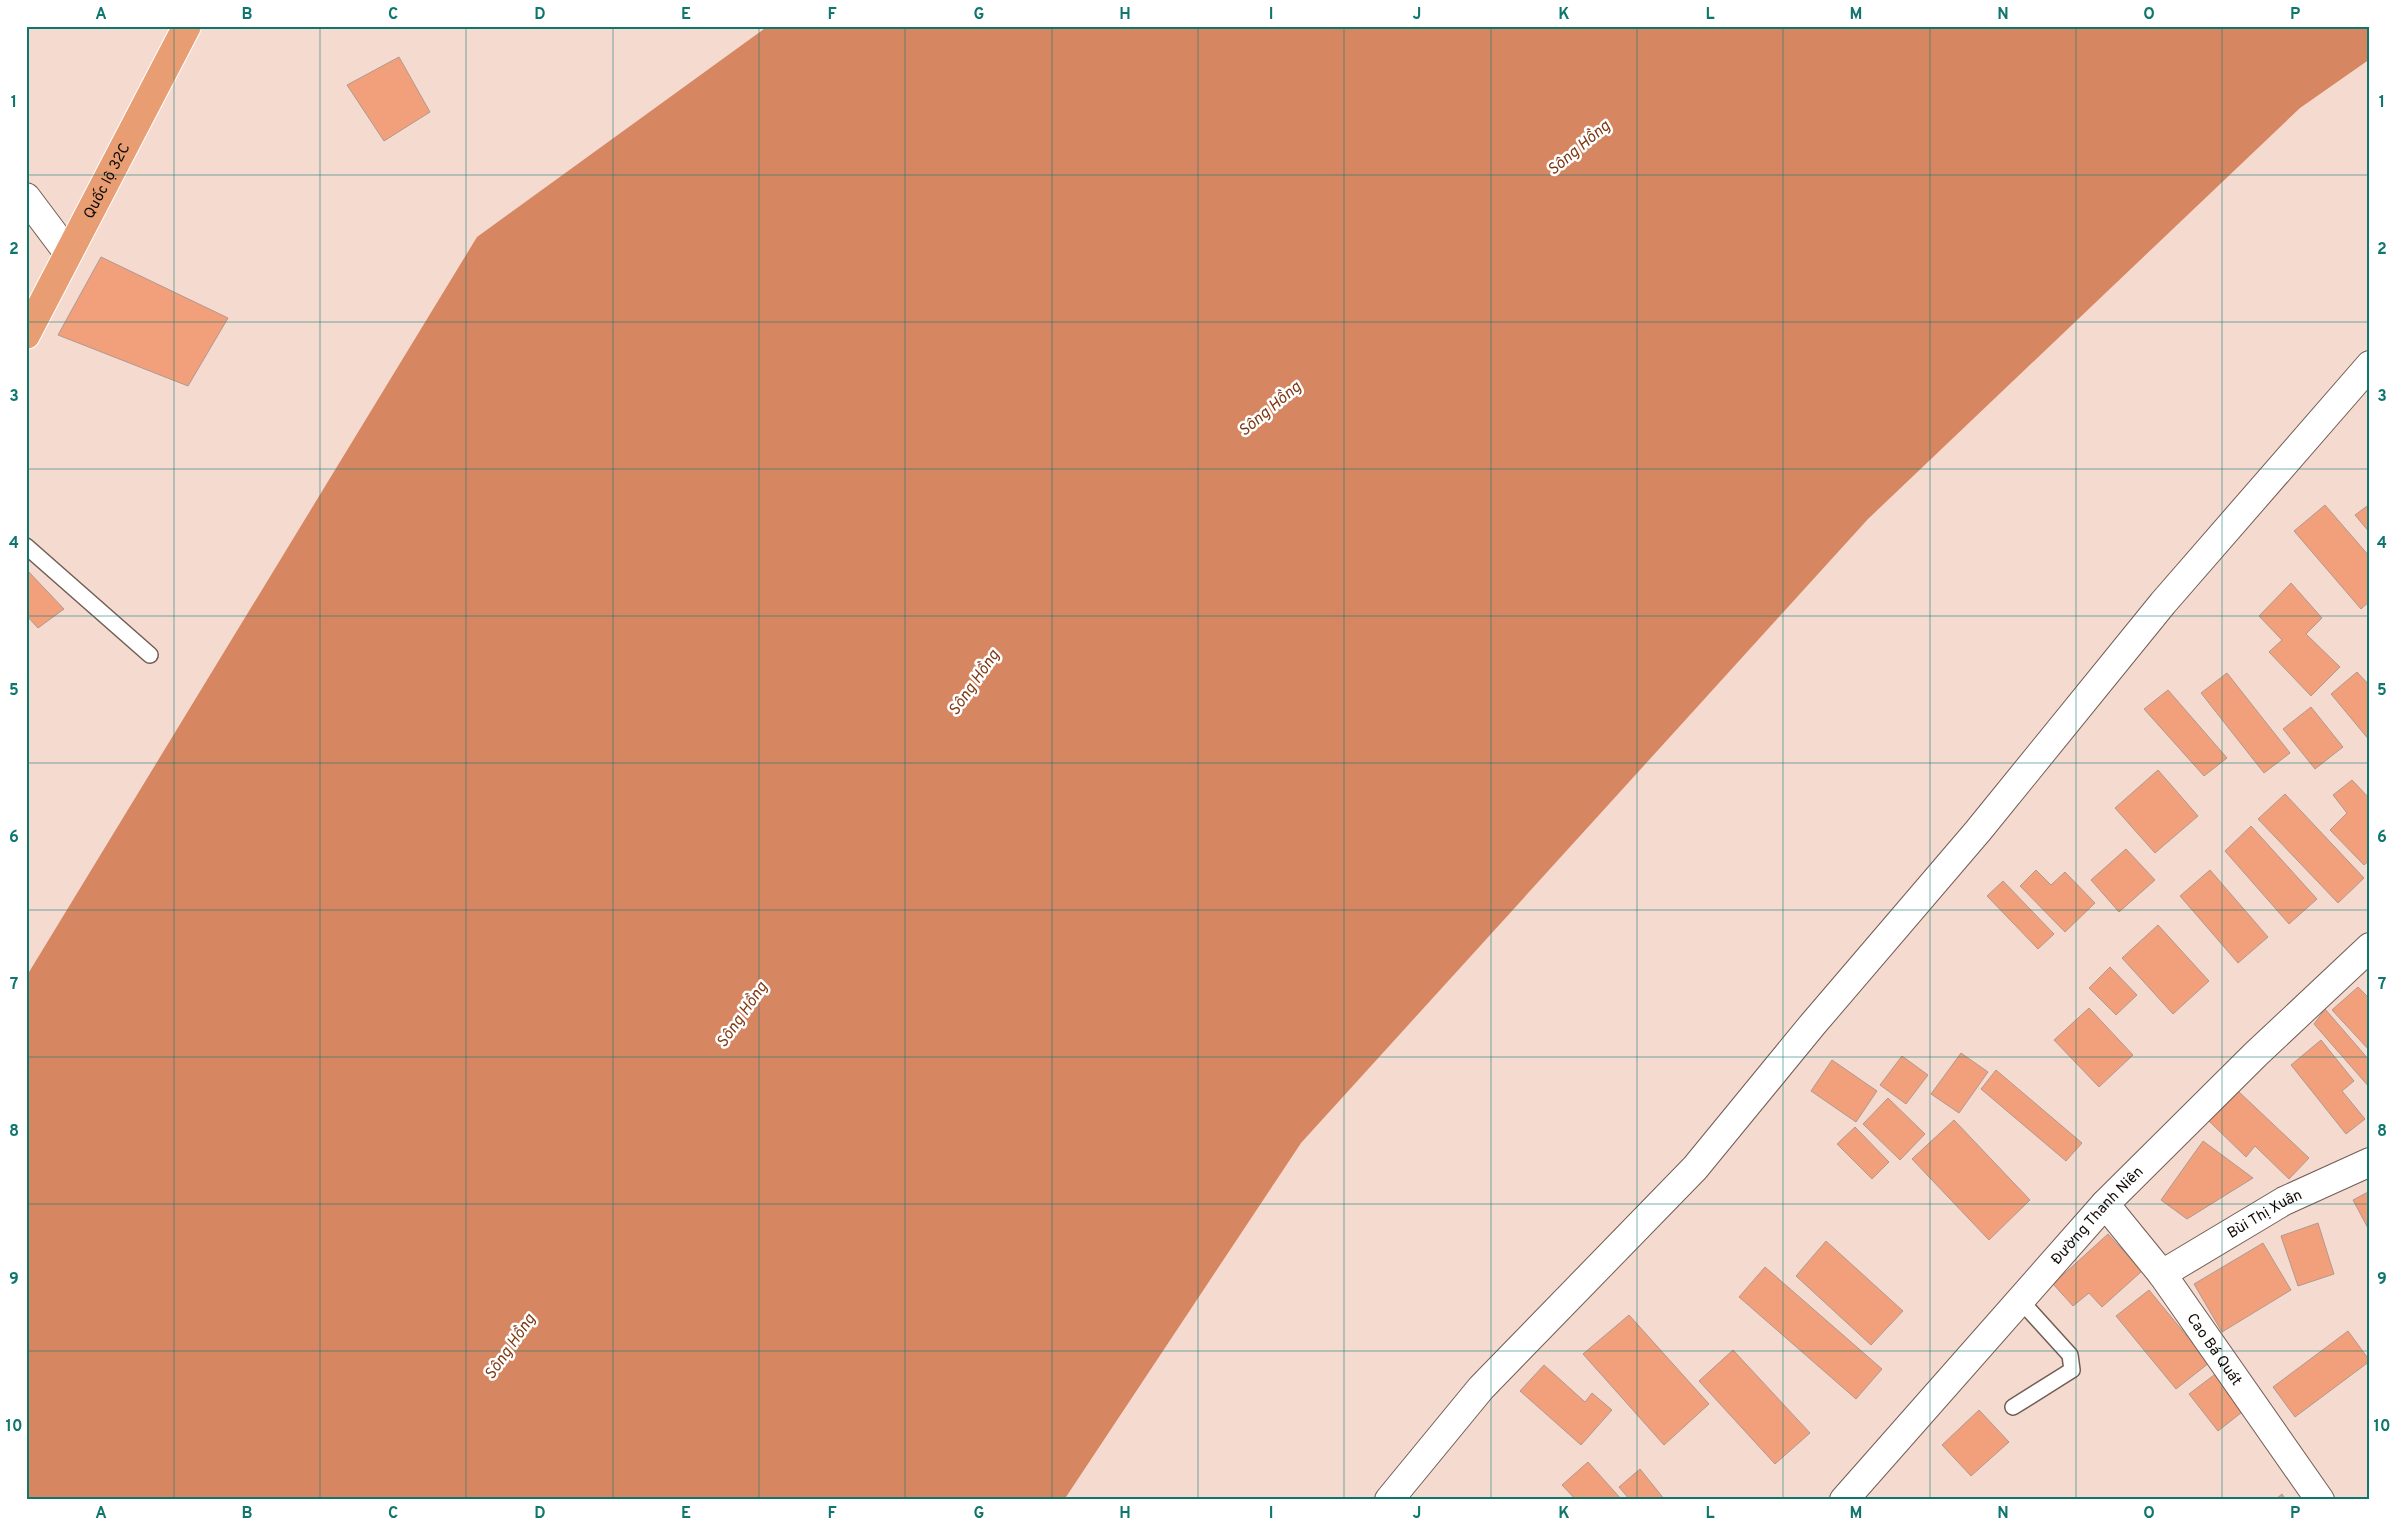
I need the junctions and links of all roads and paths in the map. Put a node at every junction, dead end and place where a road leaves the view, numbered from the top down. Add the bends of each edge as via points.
1 (187, 26) edge
2 (26, 197) edge
3 (68, 253) junction
4 (26, 335) edge
5 (2370, 365) edge
6 (26, 546) edge
7 (150, 655) dead end
8 (2370, 947) edge
9 (2370, 1162) edge
10 (2105, 1204) junction
11 (2162, 1274) junction
12 (2020, 1300) junction
13 (2013, 1407) dead end
14 (1389, 1500) edge
15 (1844, 1500) edge
16 (2320, 1500) edge

1 - 3 main road, Quốc lộ 32C
2 - 3 street
3 - 4 main road, Quốc lộ 32C
5 - 14 street via 2163,603 1978,831 1695,1168 1481,1388
6 - 7 lane
8 - 10 street, Đường Thanh Niên via 2256,1054
9 - 11 street, Bùi Thị Xuân via 2284,1201
10 - 11 street, Cao Bá Quát
10 - 12 street, Đường Thanh Niên
11 - 16 street, Cao Bá Quát
12 - 13 lane via 2070,1355 2072,1370
12 - 15 street, Đường Thanh Niên

